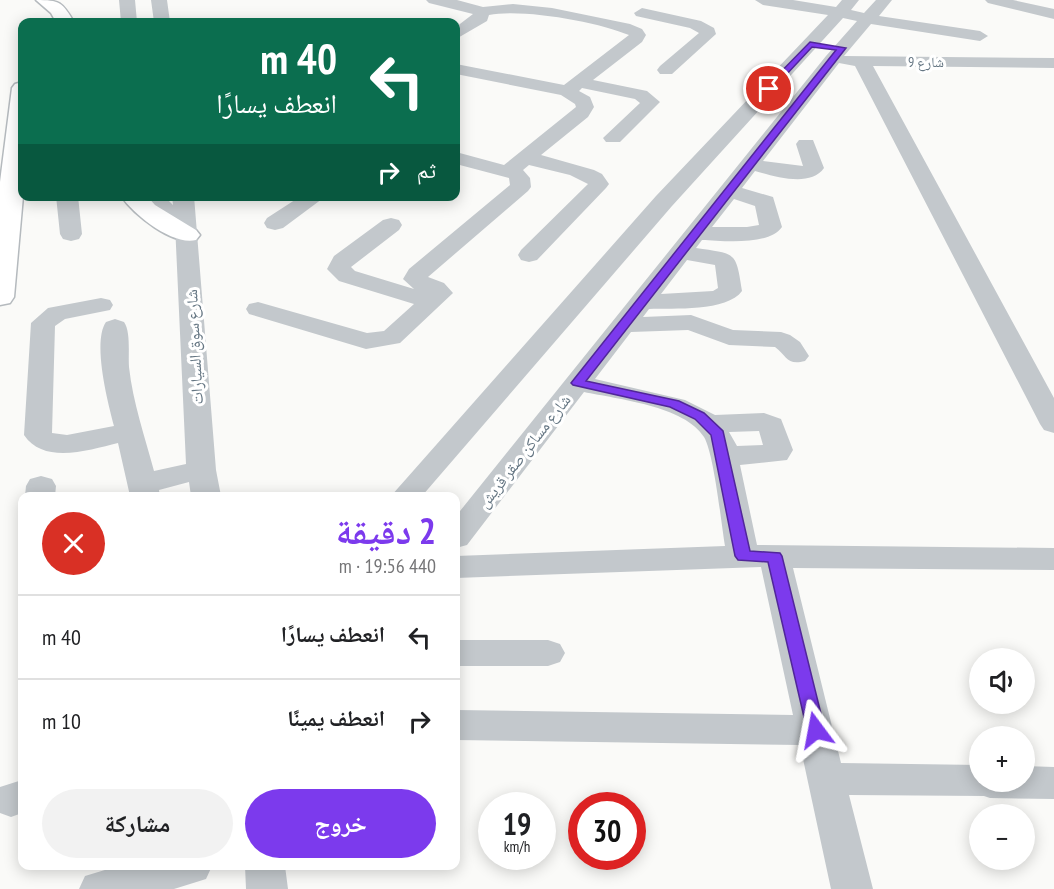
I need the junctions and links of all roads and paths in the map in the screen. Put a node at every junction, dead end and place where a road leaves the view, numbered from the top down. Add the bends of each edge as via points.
1 (128, 0) edge
2 (159, 0) edge
3 (434, 0) edge
4 (660, 0) edge
5 (749, 0) edge
6 (763, 0) edge
7 (825, 0) edge
8 (884, 0) edge
9 (996, 0) edge
10 (36, 3) edge
11 (480, 7) edge
12 (844, 8) edge
13 (642, 13) junction
14 (1054, 14) edge
15 (63, 18) edge
16 (129, 18) edge
17 (161, 18) edge
18 (867, 19) junction
19 (624, 27) junction
20 (460, 31) edge
21 (980, 36) dead end
22 (805, 51) junction
23 (1054, 52) edge
24 (845, 57) junction
25 (1054, 63) edge
26 (460, 70) edge
27 (666, 70) dead end
28 (573, 87) junction
29 (613, 138) dead end
30 (806, 144) dead end
31 (460, 158) edge
32 (18, 164) edge
33 (750, 164) junction
34 (517, 165) junction
35 (17, 183) edge
36 (729, 191) junction
37 (68, 201) edge
38 (138, 201) edge
39 (156, 201) edge
40 (308, 201) edge
41 (185, 218) edge
42 (274, 223) dead end
43 (391, 225) dead end
44 (696, 233) junction
45 (71, 234) dead end
46 (681, 252) junction
47 (529, 255) dead end
48 (0, 297) edge
49 (432, 302) junction
50 (641, 302) junction
51 (258, 309) dead end
52 (623, 325) junction
53 (796, 356) dead end
54 (578, 383) junction
55 (709, 424) junction
56 (1054, 424) edge
57 (129, 430) junction
58 (724, 456) junction
59 (203, 483) edge
60 (143, 490) edge
61 (409, 492) edge
62 (460, 532) edge
63 (759, 556) junction
64 (1054, 559) edge
65 (460, 567) edge
66 (548, 653) dead end
67 (460, 654) edge
68 (460, 725) edge
69 (816, 730) junction
70 (827, 779) junction
71 (969, 781) edge
72 (1035, 783) edge
73 (1054, 783) edge
74 (176, 870) edge
75 (265, 870) edge
76 (100, 889) edge
77 (267, 889) edge
78 (852, 889) edge

1 - 16 street
2 - 17 street
3 - 11 street
4 - 13 street
5 - 12 street via 773,7
6 - 12 street
7 - 12 street
8 - 18 street, شارع مساكن صقر قريش
9 - 14 street
10 - 15 main road via 58,10
11 - 19 street via 518,8
11 - 20 street via 481,18
12 - 18 street
12 - 22 street
13 - 19 street
13 - 27 street via 695,24 708,31
18 - 21 street
18 - 24 street, شارع مساكن صقر قريش
19 - 28 street via 636,32 636,38
22 - 24 street, شارع 9
22 - 61 street via 664,201
23 - 24 street, شارع 9
24 - 25 street, شارع 9
24 - 33 street, شارع مساكن صقر قريش
24 - 56 street
26 - 28 street
28 - 29 street via 641,95 651,102
28 - 34 street via 585,107 581,113
30 - 33 street via 814,168 809,172
31 - 34 street
32 - 35 main road
33 - 36 street, شارع مساكن صقر قريش
34 - 47 street via 587,173 599,183
34 - 49 street via 521,186 417,274 418,282 440,290
35 - 48 main road
36 - 44 street, شارع مساكن صقر قريش
36 - 44 street via 765,202 769,230
37 - 45 street
38 - 41 main road via 152,214
39 - 41 street
40 - 42 street
41 - 59 street, شارع سوق السيارات
43 - 49 street via 342,261 339,269 347,276
44 - 46 street, شارع مساكن صقر قريش
46 - 50 street, شارع مساكن صقر قريش
46 - 50 street via 726,262 728,294 718,298
49 - 51 street via 397,334 374,341
50 - 52 street, شارع مساكن صقر قريش
52 - 53 street via 691,322 729,337 780,340
52 - 54 street, شارع مساكن صقر قريش
54 - 55 street via 675,404
54 - 62 street, شارع مساكن صقر قريش
55 - 58 street via 718,434
55 - 58 street via 771,425 779,453
57 - 57 street via 115,371 108,316 57,313 44,322 38,435 44,442 57,445
57 - 60 street
58 - 63 street
59 - 60 street
63 - 64 street
63 - 65 street
63 - 69 street
66 - 67 street
68 - 69 street
69 - 70 street
70 - 71 street
70 - 78 street
72 - 73 street
74 - 76 street
75 - 77 street

